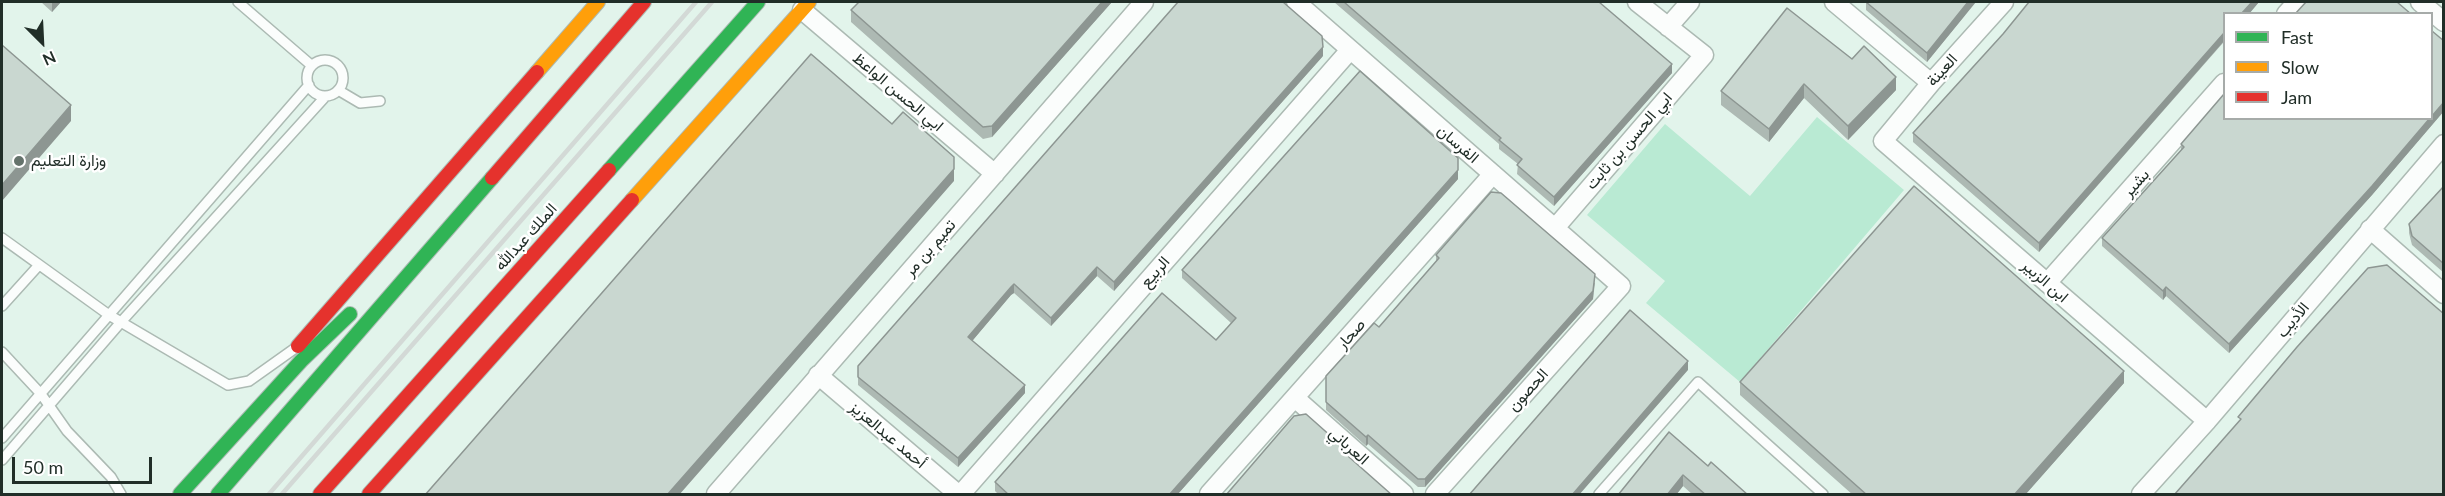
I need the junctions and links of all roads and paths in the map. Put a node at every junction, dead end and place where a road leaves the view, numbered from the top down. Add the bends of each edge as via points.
1 (238, 2) edge
2 (598, 2) edge
3 (644, 2) edge
4 (758, 2) edge
5 (1144, 2) edge
6 (1296, 2) edge
7 (1637, 2) edge
8 (1690, 2) edge
9 (2004, 2) edge
10 (2420, 2) edge
11 (1839, 3) edge
12 (805, 6) edge
13 (2432, 12) edge
14 (762, 19) dead end
15 (1668, 27) junction
16 (1350, 50) junction
17 (311, 65) junction
18 (1930, 83) junction
19 (2223, 84) edge
20 (309, 85) junction
21 (338, 90) junction
22 (325, 97) junction
23 (380, 101) dead end
24 (1883, 141) joint
25 (2444, 144) edge
26 (520, 147) junction
27 (995, 174) junction
28 (1493, 174) junction
29 (1555, 228) junction
30 (2370, 229) junction
31 (2, 238) edge
32 (39, 265) junction
33 (385, 279) dead end
34 (2047, 283) junction
35 (1621, 286) joint
36 (2444, 294) edge
37 (360, 304) dead end
38 (2, 306) edge
39 (109, 315) junction
40 (121, 322) junction
41 (299, 345) junction
42 (452, 345) junction
43 (2, 352) edge
44 (818, 375) junction
45 (40, 394) junction
46 (1295, 398) junction
47 (47, 405) junction
48 (2207, 421) junction
49 (2, 438) edge
50 (2, 460) edge
51 (121, 495) edge
52 (174, 495) edge
53 (180, 495) edge
54 (218, 495) edge
55 (320, 495) edge
56 (369, 495) edge
57 (716, 495) edge
58 (960, 495) edge
59 (1209, 495) edge
60 (1404, 495) edge
61 (1434, 495) edge
62 (1599, 495) edge
63 (1823, 495) edge
64 (2140, 495) edge

1 - 17 lane
2 - 41 main road
3 - 26 main road
4 - 42 main road, الملك عبدالله
5 - 27 street, تميم بن مر
6 - 16 street, الفرسان
7 - 15 street
8 - 15 street
9 - 18 street, العينة
10 - 13 street
11 - 18 street
12 - 27 street, ابي الحسن الواعظ
12 - 56 main road
14 - 42 main road
15 - 29 street, ابي الحسن بن ثابت via 1704,55
16 - 28 street, الفرسان
16 - 58 street, الربيع
17 - 20 lane
17 - 21 lane via 324,60 337,64 343,77
18 - 24 street, العينة
19 - 34 street, بشير
20 - 22 lane
20 - 39 lane
21 - 22 lane
21 - 23 lane via 360,103
22 - 40 lane
24 - 34 street, ابن الزبير
25 - 30 street, الأديب
26 - 33 main road
26 - 54 main road
27 - 44 street, تميم بن مر
28 - 29 street, الفرسان
28 - 46 street, صحار
29 - 35 street, الفرسان
30 - 36 street
30 - 48 street, الأديب
31 - 32 lane
32 - 38 lane
32 - 39 lane
34 - 48 street, ابن الزبير
35 - 61 street, الحصون
37 - 53 main road
39 - 40 lane
39 - 45 lane
40 - 41 lane via 228,385 249,381
40 - 47 lane
41 - 52 main road
42 - 55 main road, الملك عبدالله
43 - 45 lane
44 - 57 street, تميم بن مر
44 - 58 street, أحمد عبدالعزيز
45 - 47 lane
45 - 49 lane
46 - 59 street, صحار
46 - 60 street, العرباني
47 - 50 lane
47 - 51 lane via 111,477
48 - 64 street, الأديب
62 - 63 lane via 1698,382

